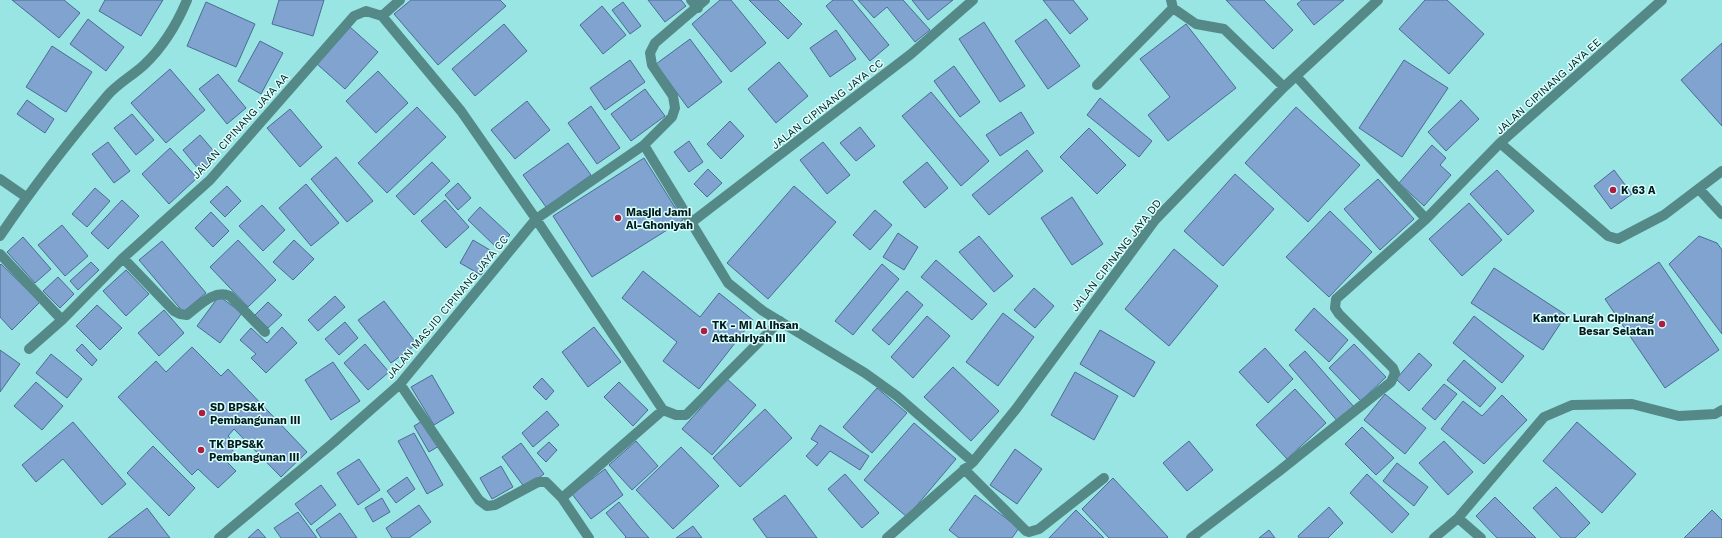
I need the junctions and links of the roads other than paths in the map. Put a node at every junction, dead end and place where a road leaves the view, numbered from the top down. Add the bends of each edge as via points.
1 (187, 0) edge
2 (400, 0) edge
3 (705, 0) edge
4 (973, 0) edge
5 (1378, 0) edge
6 (1662, 0) edge
7 (694, 4) edge
8 (1172, 4) edge
9 (382, 16) junction
10 (1297, 77) junction
11 (1097, 85) dead end
12 (1284, 87) junction
13 (1500, 143) junction
14 (644, 145) junction
15 (1722, 171) edge
16 (0, 179) edge
17 (1699, 189) junction
18 (26, 197) junction
19 (1722, 214) edge
20 (536, 219) junction
21 (1426, 219) junction
22 (692, 222) junction
23 (0, 236) edge
24 (0, 254) edge
25 (123, 258) junction
26 (62, 320) junction
27 (780, 321) junction
28 (265, 332) dead end
29 (29, 349) dead end
30 (400, 384) junction
31 (664, 410) junction
32 (1722, 410) edge
33 (973, 462) junction
34 (964, 469) junction
35 (1104, 478) dead end
36 (562, 498) junction
37 (1458, 518) junction
38 (219, 538) edge
39 (589, 538) edge
40 (887, 538) edge
41 (1191, 538) edge
42 (1434, 538) edge
43 (1481, 538) edge

1 - 18 street via 162,45 108,95
2 - 9 street
3 - 7 street, JALAN MASJID CIPINANG JAYA CC
4 - 22 street, JALAN CIPINANG JAYA CC via 912,54
5 - 10 street, JALAN CIPINANG JAYA DD
6 - 13 street, JALAN CIPINANG JAYA EE
7 - 14 street, JALAN MASJID CIPINANG JAYA CC via 655,43 650,53 652,65 673,96 675,108 672,117
8 - 11 street
8 - 12 street via 1196,24 1224,29
9 - 20 street via 460,111
9 - 25 street, JALAN CIPINANG JAYA AA via 366,11 354,16 210,180
10 - 12 street, JALAN CIPINANG JAYA DD
10 - 21 street
12 - 33 street, JALAN CIPINANG JAYA DD via 1156,220 1016,409
13 - 17 street, JALAN CIPINANG JAYA EE via 1608,236 1618,239 1664,215
13 - 21 street
14 - 20 street, JALAN MASJID CIPINANG JAYA CC
14 - 22 street
15 - 17 street
16 - 18 street
17 - 19 street
18 - 23 street
20 - 30 street, JALAN MASJID CIPINANG JAYA CC
20 - 31 street
21 - 41 street via 1336,299 1335,308 1339,314 1393,368 1394,377 1391,382
22 - 27 street via 728,283
24 - 26 street
25 - 26 street, JALAN CIPINANG JAYA AA
25 - 28 street via 174,311 187,314 214,295 223,293 230,296
26 - 29 street, JALAN CIPINANG JAYA AA
27 - 31 street via 686,414 676,415
27 - 33 street via 865,373 897,396
30 - 36 street via 479,500 487,506 495,505 538,482 546,482
30 - 38 street, JALAN MASJID CIPINANG JAYA CC via 333,444
31 - 36 street
32 - 37 street via 1714,414 1679,416 1632,404 1572,405 1544,417
33 - 34 street, JALAN CIPINANG JAYA DD
34 - 35 street via 1029,532 1038,529
34 - 40 street, JALAN CIPINANG JAYA DD
36 - 39 street
37 - 42 street
37 - 43 street

